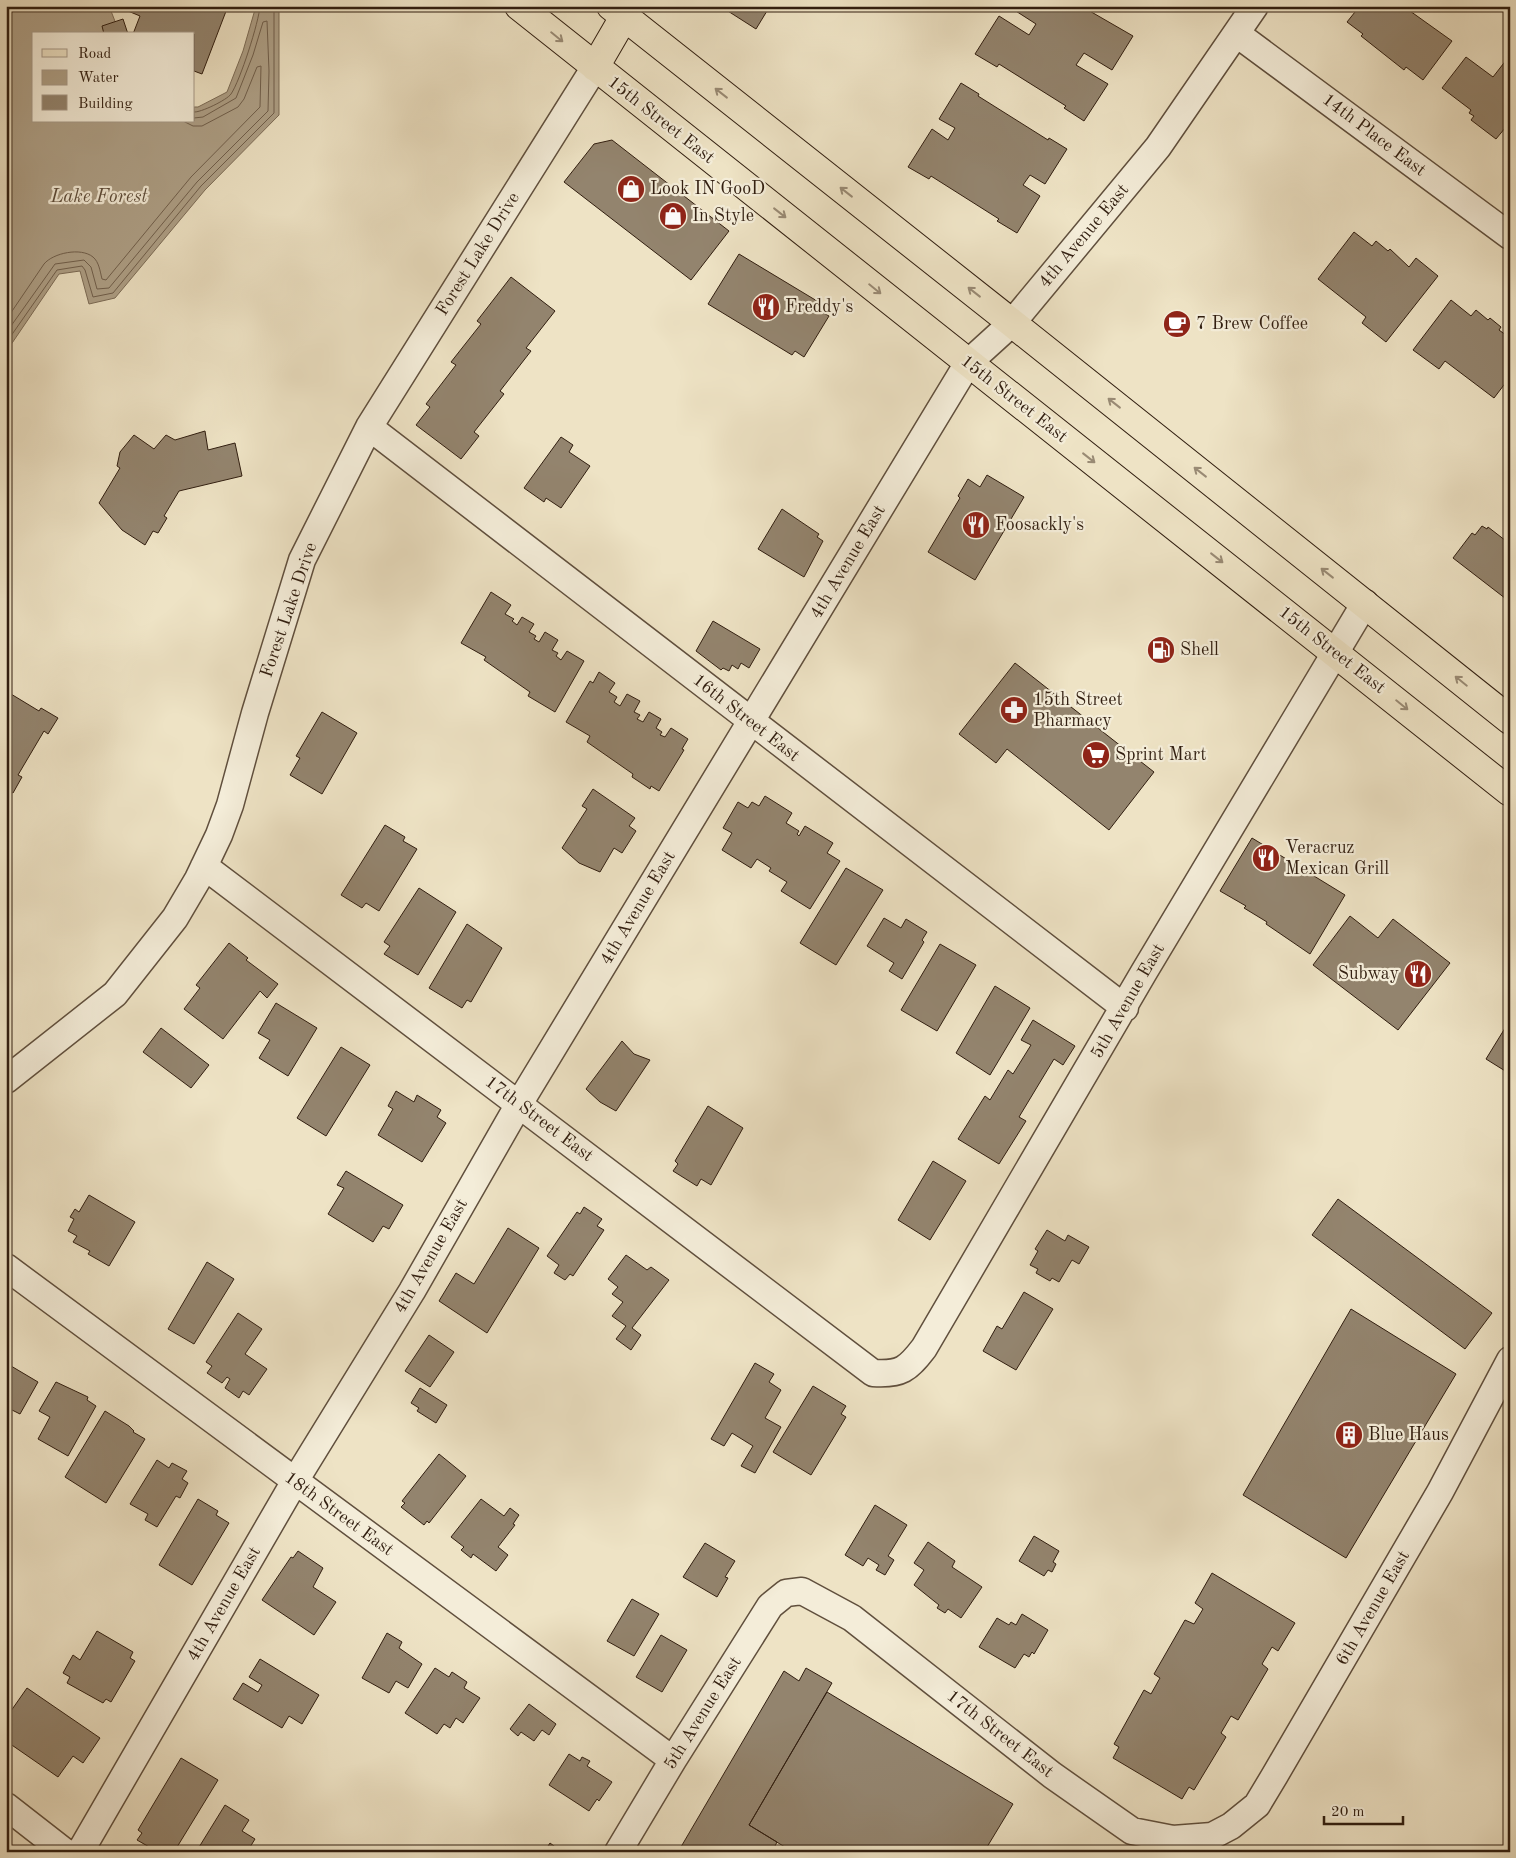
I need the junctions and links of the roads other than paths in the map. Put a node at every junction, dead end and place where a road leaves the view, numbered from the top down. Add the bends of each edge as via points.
1 (518, 6) edge
2 (1255, 6) edge
3 (618, 12) edge
4 (1238, 34) junction
5 (595, 67) junction
6 (1510, 236) edge
7 (1012, 323) junction
8 (968, 363) junction
9 (368, 427) junction
10 (1365, 603) junction
11 (1336, 652) junction
12 (1510, 720) edge
13 (751, 721) junction
14 (1510, 792) edge
15 (204, 866) junction
16 (1125, 1008) junction
17 (6, 1080) edge
18 (519, 1104) junction
19 (6, 1267) edge
20 (1510, 1360) edge
21 (873, 1373) joint
22 (296, 1481) junction
23 (802, 1591) joint
24 (673, 1760) junction
25 (6, 1806) edge
26 (1212, 1836) joint
27 (65, 1852) edge
28 (80, 1852) edge
29 (618, 1852) edge

1 -> 5 main road, 15th Street East
2 - 4 street, 4th Avenue East
3 - 5 main road
7 -> 3 main road
4 - 6 street, 14th Place East
4 - 7 street, 4th Avenue East via 1158,147
5 -> 8 main road, 15th Street East
5 - 9 street, Forest Lake Drive
7 - 8 street, 4th Avenue East
10 -> 7 main road
8 -> 11 main road, 15th Street East
8 - 13 street, 4th Avenue East
9 - 13 street, 16th Street East
9 - 15 street, Forest Lake Drive via 302,560 230,805
10 - 11 street, 5th Avenue East
12 -> 10 main road
11 -> 14 main road, 15th Street East
11 - 16 street, 5th Avenue East
13 - 16 street, 16th Street East
13 - 18 street, 4th Avenue East
15 - 17 street, Forest Lake Drive via 175,918 115,994
15 - 18 street, 17th Street East
16 - 21 street, 5th Avenue East via 924,1348 909,1367 891,1374
18 - 21 street, 17th Street East
18 - 22 street, 4th Avenue East via 412,1291
19 - 22 street, 18th Street East
20 - 26 street, 6th Avenue East via 1435,1501 1258,1805
22 - 24 street, 18th Street East
22 - 28 street, 4th Avenue East
23 - 24 street, 5th Avenue East via 786,1593 770,1606
23 - 26 street, 17th Street East via 852,1618 1052,1775 1132,1831 1173,1839
24 - 29 street, 5th Avenue East
25 - 27 street

